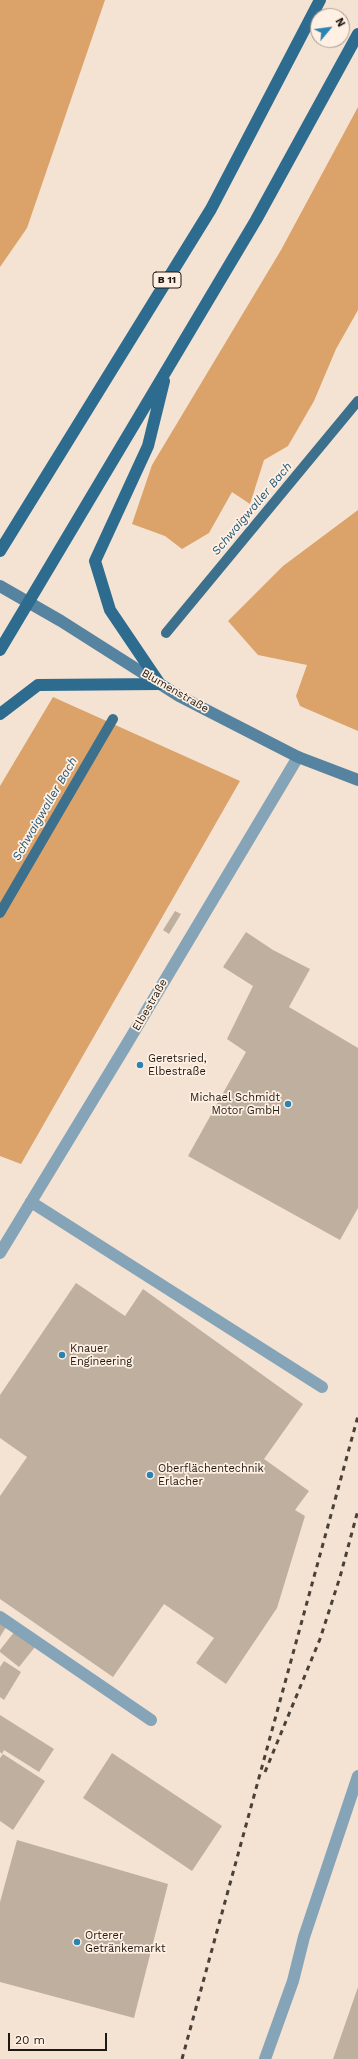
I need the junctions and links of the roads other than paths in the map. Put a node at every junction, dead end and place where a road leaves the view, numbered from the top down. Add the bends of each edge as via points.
1 (320, 0) edge
2 (358, 34) edge
3 (167, 368) junction
4 (0, 551) edge
5 (0, 586) edge
6 (28, 602) junction
7 (0, 650) edge
8 (160, 684) junction
9 (0, 714) edge
10 (298, 757) junction
11 (358, 780) edge
12 (31, 1202) junction
13 (0, 1253) edge
14 (322, 1387) dead end
15 (0, 1617) edge
16 (151, 1720) dead end
17 (358, 1776) edge
18 (265, 2059) edge

1 - 4 main road, B 11 via 211,209
2 - 3 main road via 256,220
3 - 6 main road
3 - 8 main road via 148,446 95,561 110,610
5 - 6 street, Blumenstraße
6 - 7 main road
6 - 8 street, Blumenstraße
8 - 9 main road via 38,685
8 - 10 street, Blumenstraße
10 - 11 street, Blumenstraße
10 - 12 street, Elbestraße
12 - 13 street, Elbestraße
12 - 14 street
15 - 16 street
17 - 18 street via 304,1937 293,1982

